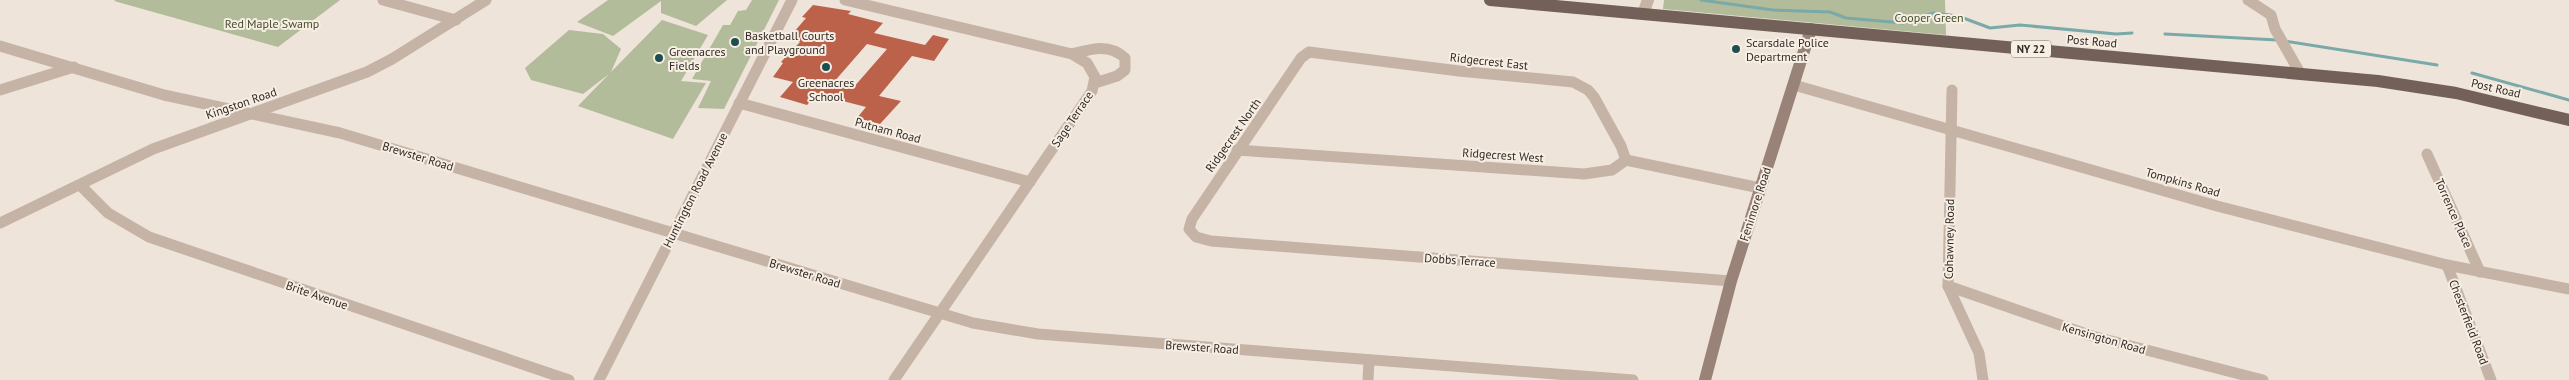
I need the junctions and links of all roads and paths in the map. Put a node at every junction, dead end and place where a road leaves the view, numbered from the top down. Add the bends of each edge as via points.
1 (383, 0) edge
2 (486, 0) edge
3 (792, 0) edge
4 (846, 0) edge
5 (1490, 0) edge
6 (1648, 0) edge
7 (2248, 0) edge
8 (1527, 2) edge
9 (1643, 14) junction
10 (456, 20) junction
11 (1811, 29) junction
12 (0, 46) edge
13 (1306, 53) joint
14 (1072, 54) junction
15 (74, 67) junction
16 (2300, 73) junction
17 (1095, 83) junction
18 (1794, 85) junction
19 (0, 90) edge
20 (1952, 90) dead end
21 (739, 103) junction
22 (256, 113) junction
23 (2569, 120) edge
24 (1950, 130) junction
25 (1238, 150) junction
26 (2427, 154) dead end
27 (1626, 160) junction
28 (1030, 182) junction
29 (80, 185) junction
30 (1760, 188) junction
31 (0, 223) edge
32 (674, 233) junction
33 (1190, 234) joint
34 (2447, 265) junction
35 (2480, 272) junction
36 (1731, 281) junction
37 (1948, 286) junction
38 (2569, 288) edge
39 (940, 314) junction
40 (1369, 360) junction
41 (569, 380) edge
42 (599, 380) edge
43 (894, 380) edge
44 (1368, 380) edge
45 (1633, 380) edge
46 (1705, 380) edge
47 (1983, 380) edge
48 (2262, 380) edge
49 (2491, 380) edge

1 - 10 street
2 - 10 street, Kingston Road
3 - 21 street, Huntington Road Avenue
4 - 14 street, Sage Terrace
5 - 8 main road, Post Road / NY 22
6 - 9 street
7 - 16 street via 2271,15
8 - 9 main road, Post Road / NY 22
9 - 11 main road, Post Road / NY 22
10 - 22 street, Kingston Road via 367,72
11 - 16 main road, Post Road / NY 22
11 - 18 main road, Fenimore Road
12 - 15 street, Brewster Road
13 - 25 street, Ridgecrest North
13 - 27 street, Ridgecrest East via 1327,52 1459,71 1573,82 1594,97
14 - 17 street, Sage Terrace via 1092,69
14 - 17 street via 1108,47 1125,58 1125,70
15 - 19 street
15 - 22 street, Brewster Road via 164,95
16 - 23 main road, Post Road / NY 22 via 2456,93
17 - 28 street, Sage Terrace
18 - 24 street, Tompkins Road
18 - 30 main road, Fenimore Road
20 - 24 street, Cohawney Road
21 - 28 street, Putnam Road
21 - 32 street, Huntington Road Avenue
22 - 29 street, Kingston Road via 153,149
22 - 32 street, Brewster Road via 340,132
24 - 34 street, Tompkins Road via 2217,206
24 - 37 street, Cohawney Road
25 - 27 street, Ridgecrest West via 1584,174 1606,172
25 - 33 street, Ridgecrest North via 1192,219
26 - 35 street, Torrence Place
27 - 30 street
28 - 39 street, Sage Terrace
29 - 31 street, Kingston Road
29 - 41 street, Brite Avenue via 108,213 149,237
30 - 36 main road, Fenimore Road
32 - 39 street, Brewster Road
32 - 42 street, Huntington Road Avenue
33 - 36 street, Dobbs Terrace via 1196,239 1211,241
34 - 35 street, Tompkins Road
34 - 49 street, Chesterfield Road
35 - 38 street, Tompkins Road
36 - 46 main road, Fenimore Road
37 - 47 street, Cohawney Road via 1953,302 1978,345
37 - 48 street, Kensington Road via 2092,336
39 - 40 street, Brewster Road via 1038,334
39 - 43 street, Sage Terrace
40 - 44 street
40 - 45 street, Brewster Road

